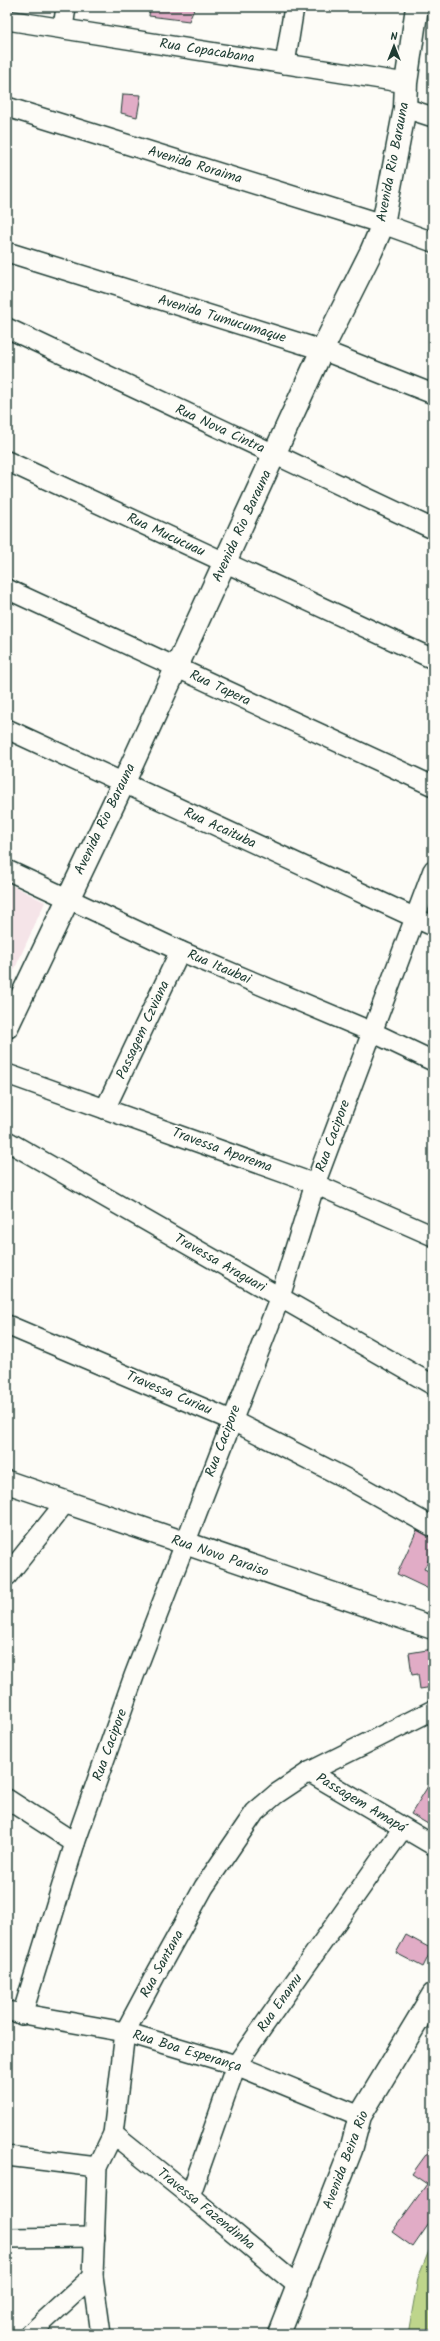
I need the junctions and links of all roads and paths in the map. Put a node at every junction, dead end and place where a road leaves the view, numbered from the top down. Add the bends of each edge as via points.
1 (66, 7) edge
2 (294, 7) edge
3 (417, 7) edge
4 (7, 20) edge
5 (63, 28) junction
6 (285, 64) junction
7 (406, 83) junction
8 (7, 107) edge
9 (405, 108) junction
10 (433, 117) edge
11 (383, 224) junction
12 (433, 242) edge
13 (7, 252) edge
14 (7, 328) edge
15 (322, 350) junction
16 (433, 394) edge
17 (275, 456) junction
18 (7, 461) edge
19 (433, 529) edge
20 (224, 563) junction
21 (7, 589) edge
22 (433, 660) edge
23 (174, 668) junction
24 (7, 729) edge
25 (123, 784) junction
26 (433, 786) edge
27 (7, 870) edge
28 (433, 870) edge
29 (67, 899) junction
30 (415, 918) junction
31 (433, 926) edge
32 (180, 950) junction
33 (7, 1027) edge
34 (372, 1032) junction
35 (433, 1061) edge
36 (7, 1074) edge
37 (105, 1109) junction
38 (7, 1141) edge
39 (315, 1184) junction
40 (433, 1236) edge
41 (280, 1297) junction
42 (7, 1325) edge
43 (433, 1385) edge
44 (231, 1420) junction
45 (7, 1482) edge
46 (65, 1503) junction
47 (433, 1527) edge
48 (184, 1544) junction
49 (7, 1576) edge
50 (433, 1628) edge
51 (433, 1710) edge
52 (309, 1772) junction
53 (7, 1800) edge
54 (403, 1828) junction
55 (75, 1843) junction
56 (433, 1845) edge
57 (433, 1995) edge
58 (14, 2013) edge
59 (125, 2032) junction
60 (236, 2065) junction
61 (360, 2116) junction
62 (113, 2134) junction
63 (7, 2156) edge
64 (97, 2168) junction
65 (190, 2196) junction
66 (95, 2237) junction
67 (7, 2238) edge
68 (93, 2276) junction
69 (298, 2286) junction
70 (30, 2334) edge
71 (101, 2334) edge
72 (279, 2334) edge

1 - 5 street
2 - 6 street
3 - 7 street, Avenida Rio Barauna
4 - 5 street, Rua Copacabana
5 - 6 street, Rua Copacabana
6 - 7 street, Rua Copacabana
7 - 9 street, Avenida Rio Barauna
8 - 11 street, Avenida Roraima
9 - 10 street
9 - 11 street, Avenida Rio Barauna
11 - 12 street, Avenida Roraima
11 - 15 street, Avenida Rio Barauna via 372,252
13 - 15 street, Avenida Tumucumaque
14 - 17 street, Rua Nova Cintra
15 - 16 street, Avenida Tumucumaque
15 - 17 street, Avenida Rio Barauna
17 - 19 street, Rua Nova Cintra
17 - 20 street, Avenida Rio Barauna
18 - 20 street, Rua Mucucuau
20 - 22 street, Rua Mucucuau
20 - 23 street, Avenida Rio Barauna
21 - 23 street, Rua Tapera
23 - 25 street, Avenida Rio Barauna
23 - 26 street, Rua Tapera
24 - 25 street, Rua Acaituba
25 - 29 street, Avenida Rio Barauna
25 - 30 street, Rua Acaituba
27 - 29 street, Rua Itaubai
28 - 30 street, Rua Cacipore
29 - 32 street, Rua Itaubai
29 - 33 street, Avenida Rio Barauna
30 - 31 street, Rua Acaituba
30 - 34 street, Rua Cacipore
32 - 34 street, Rua Itaubai
32 - 37 street, Passagem Czviana
34 - 35 street, Rua Itaubai
34 - 39 street, Rua Cacipore
36 - 37 street, Travessa Aporema
37 - 39 street, Travessa Aporema
38 - 41 street, Travessa Araguari
39 - 40 street, Travessa Aporema
39 - 41 street, Rua Cacipore
41 - 43 street, Travessa Araguari
41 - 44 street, Rua Cacipore
42 - 44 street, Travessa Curiau
44 - 47 street, Travessa Curiau via 351,1481
44 - 48 street, Rua Cacipore
45 - 46 street, Rua Novo Paraiso
46 - 48 street, Rua Novo Paraiso
46 - 49 street
48 - 50 street, Rua Novo Paraiso
48 - 55 street, Rua Cacipore
51 - 52 street, Rua Santana
52 - 54 street, Passagem Amapá
52 - 59 street, Rua Santana via 255,1812 204,1887
53 - 55 street
54 - 56 street, Passagem Amapá
54 - 60 street, Rua Enamu
55 - 58 street, Rua Cacipore
57 - 61 street, Avenida Beira Rio
58 - 59 street, Rua Boa Esperança
59 - 60 street, Rua Boa Esperança
59 - 62 street, Rua Santana
60 - 61 street, Rua Boa Esperança
60 - 65 street, Rua Enamu
61 - 69 street, Avenida Beira Rio via 350,2150
62 - 64 street, Rua Santana
62 - 65 street, Travessa Fazendinha
63 - 64 street
64 - 66 street, Rua Santana
65 - 69 street, Travessa Fazendinha
66 - 67 street
66 - 68 street, Rua Santana
68 - 70 street
68 - 71 street, Rua Santana
69 - 72 street, Avenida Beira Rio

